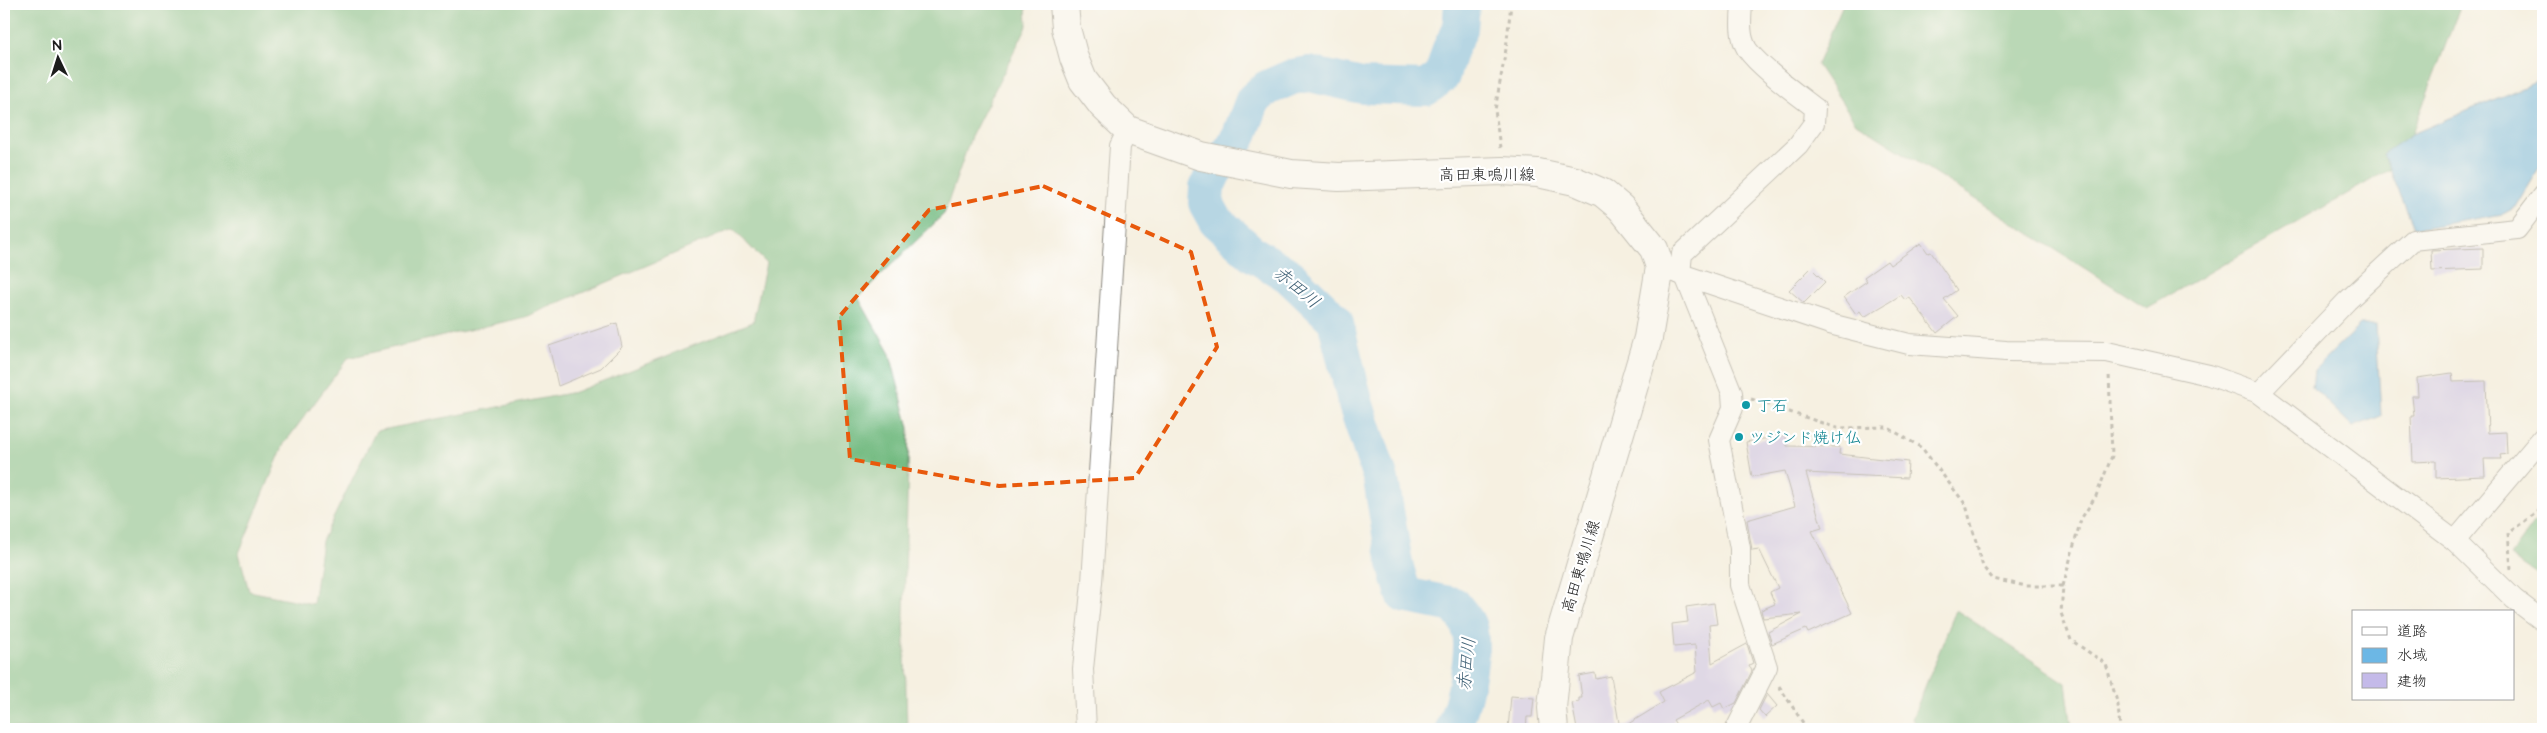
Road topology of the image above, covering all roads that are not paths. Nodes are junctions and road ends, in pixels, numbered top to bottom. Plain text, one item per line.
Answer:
1 (1064, 4) edge
2 (1742, 4) edge
3 (1128, 130) junction
4 (2543, 194) edge
5 (1675, 272) junction
6 (2259, 393) junction
7 (2543, 437) edge
8 (2455, 540) junction
9 (2543, 621) edge
10 (1086, 729) edge
11 (1554, 729) edge
12 (1736, 729) edge

1 - 3 main road, 高田東鳴川線
2 - 5 street
3 - 5 main road, 高田東鳴川線
3 - 10 street
4 - 6 street
5 - 6 street
5 - 11 main road, 高田東鳴川線
5 - 12 street
6 - 8 street
7 - 8 street
8 - 9 street

